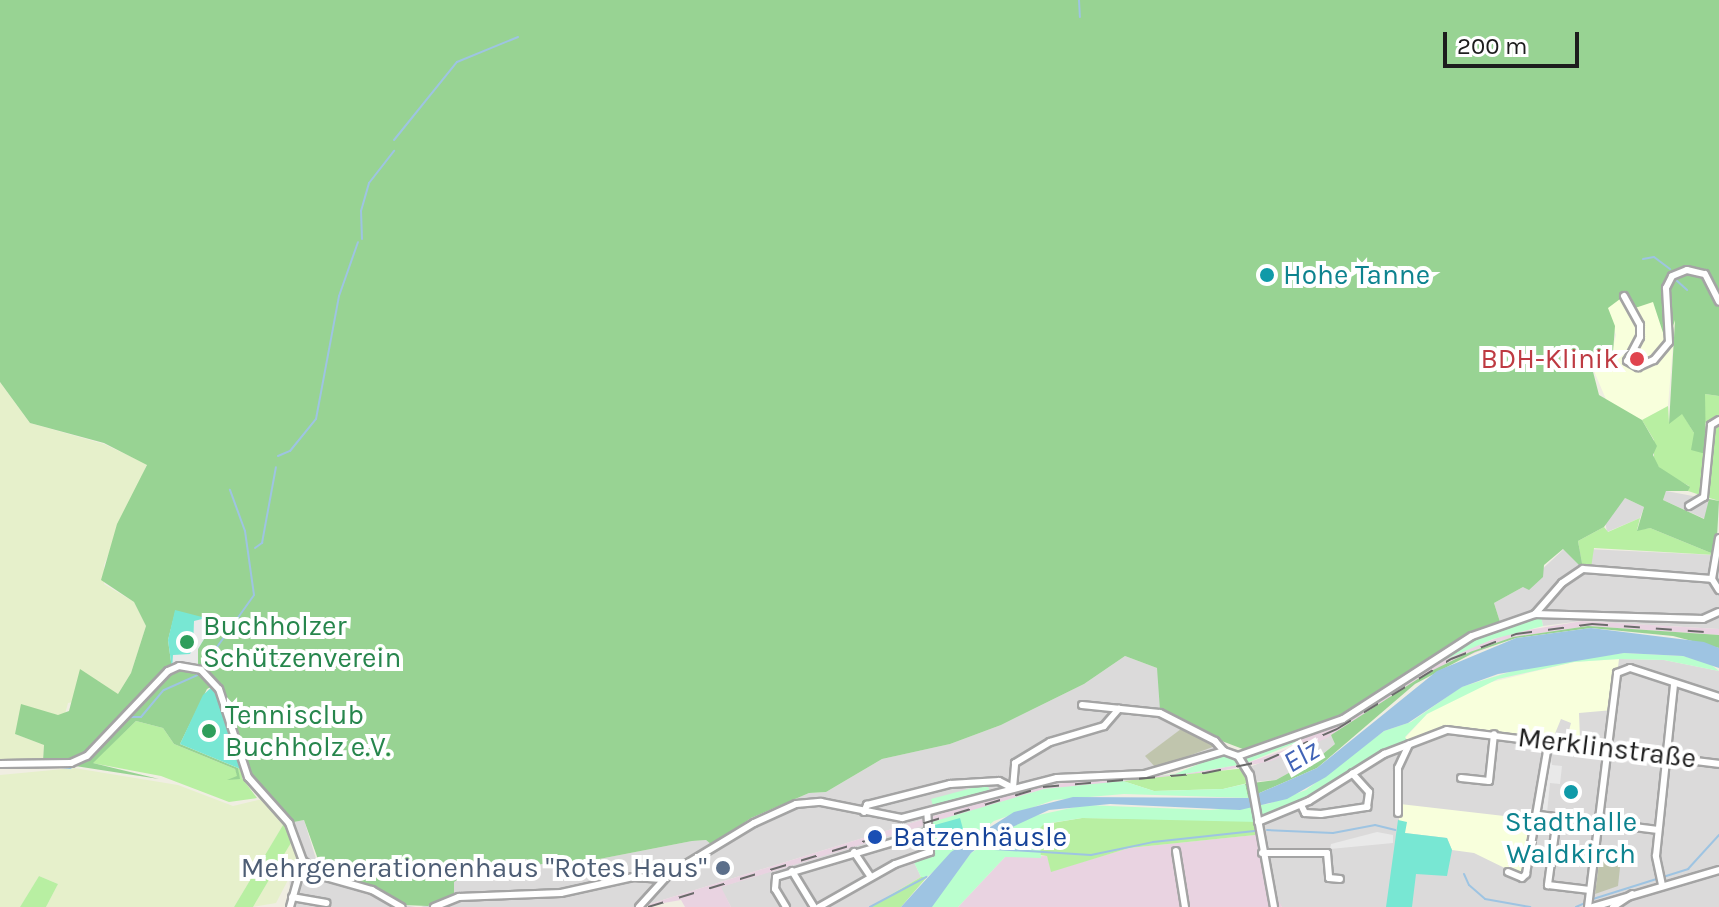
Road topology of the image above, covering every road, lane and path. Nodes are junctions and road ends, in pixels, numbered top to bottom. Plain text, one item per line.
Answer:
1 (1624, 296) dead end
2 (1719, 302) edge
3 (1719, 420) edge
4 (1689, 506) dead end
5 (1719, 538) edge
6 (1715, 575) edge
7 (1719, 590) edge
8 (1719, 612) edge
9 (1535, 614) junction
10 (1674, 684) junction
11 (1719, 697) edge
12 (1082, 705) dead end
13 (1119, 709) junction
14 (1494, 734) junction
15 (1549, 740) junction
16 (1409, 744) junction
17 (1609, 747) junction
18 (1224, 751) junction
19 (1242, 754) junction
20 (1668, 755) junction
21 (1719, 762) edge
22 (0, 764) edge
23 (1352, 773) junction
24 (1461, 778) dead end
25 (1013, 788) junction
26 (1301, 805) junction
27 (864, 812) junction
28 (927, 813) junction
29 (1398, 813) dead end
30 (1539, 815) junction
31 (1557, 818) junction
32 (1257, 819) junction
33 (1600, 822) junction
34 (1658, 830) junction
35 (930, 831) junction
36 (1176, 851) dead end
37 (854, 852) junction
38 (1262, 853) junction
39 (303, 861) junction
40 (1719, 870) edge
41 (792, 871) junction
42 (1508, 872) dead end
43 (871, 877) junction
44 (662, 879) junction
45 (1340, 879) dead end
46 (1661, 880) junction
47 (1590, 893) junction
48 (1632, 894) junction
49 (292, 897) junction
50 (326, 903) dead end
51 (1590, 906) edge
52 (290, 907) edge
53 (401, 907) edge
54 (434, 907) edge
55 (639, 907) edge
56 (786, 907) edge
57 (816, 907) edge
58 (1185, 907) edge
59 (1274, 907) edge
60 (1613, 907) edge

1 - 2 street
3 - 4 street
5 - 6 street
6 - 7 street
6 - 9 street
8 - 9 street
9 - 19 street
10 - 11 street
10 - 17 street
10 - 20 street
12 - 13 street
13 - 18 street
13 - 25 street
14 - 15 street, Merklinstraße
14 - 16 street, Merklinstraße
14 - 24 street, Merklinstraße
15 - 17 street, Merklinstraße
15 - 30 street
16 - 23 street, Merklinstraße
16 - 29 street
17 - 20 street, Merklinstraße
17 - 33 street
18 - 19 street
18 - 25 street
19 - 32 street
20 - 21 street, Merklinstraße
20 - 34 street
22 - 39 street
23 - 26 street, Merklinstraße
23 - 26 street
25 - 27 street
25 - 28 street
26 - 32 street, Merklinstraße
27 - 28 street
27 - 44 street
28 - 35 street
30 - 31 street
30 - 42 street
31 - 33 street
31 - 47 street
32 - 38 street
33 - 34 street
33 - 47 street
34 - 46 street
35 - 37 street
35 - 43 street
36 - 58 street
37 - 41 street
37 - 43 street
38 - 45 street
38 - 59 street
39 - 49 street
39 - 53 street
40 - 46 street
41 - 56 street
41 - 57 street
43 - 57 street
44 - 54 street
44 - 55 street
46 - 48 street
47 - 51 street
48 - 51 street
48 - 60 street
49 - 50 street
49 - 52 street

